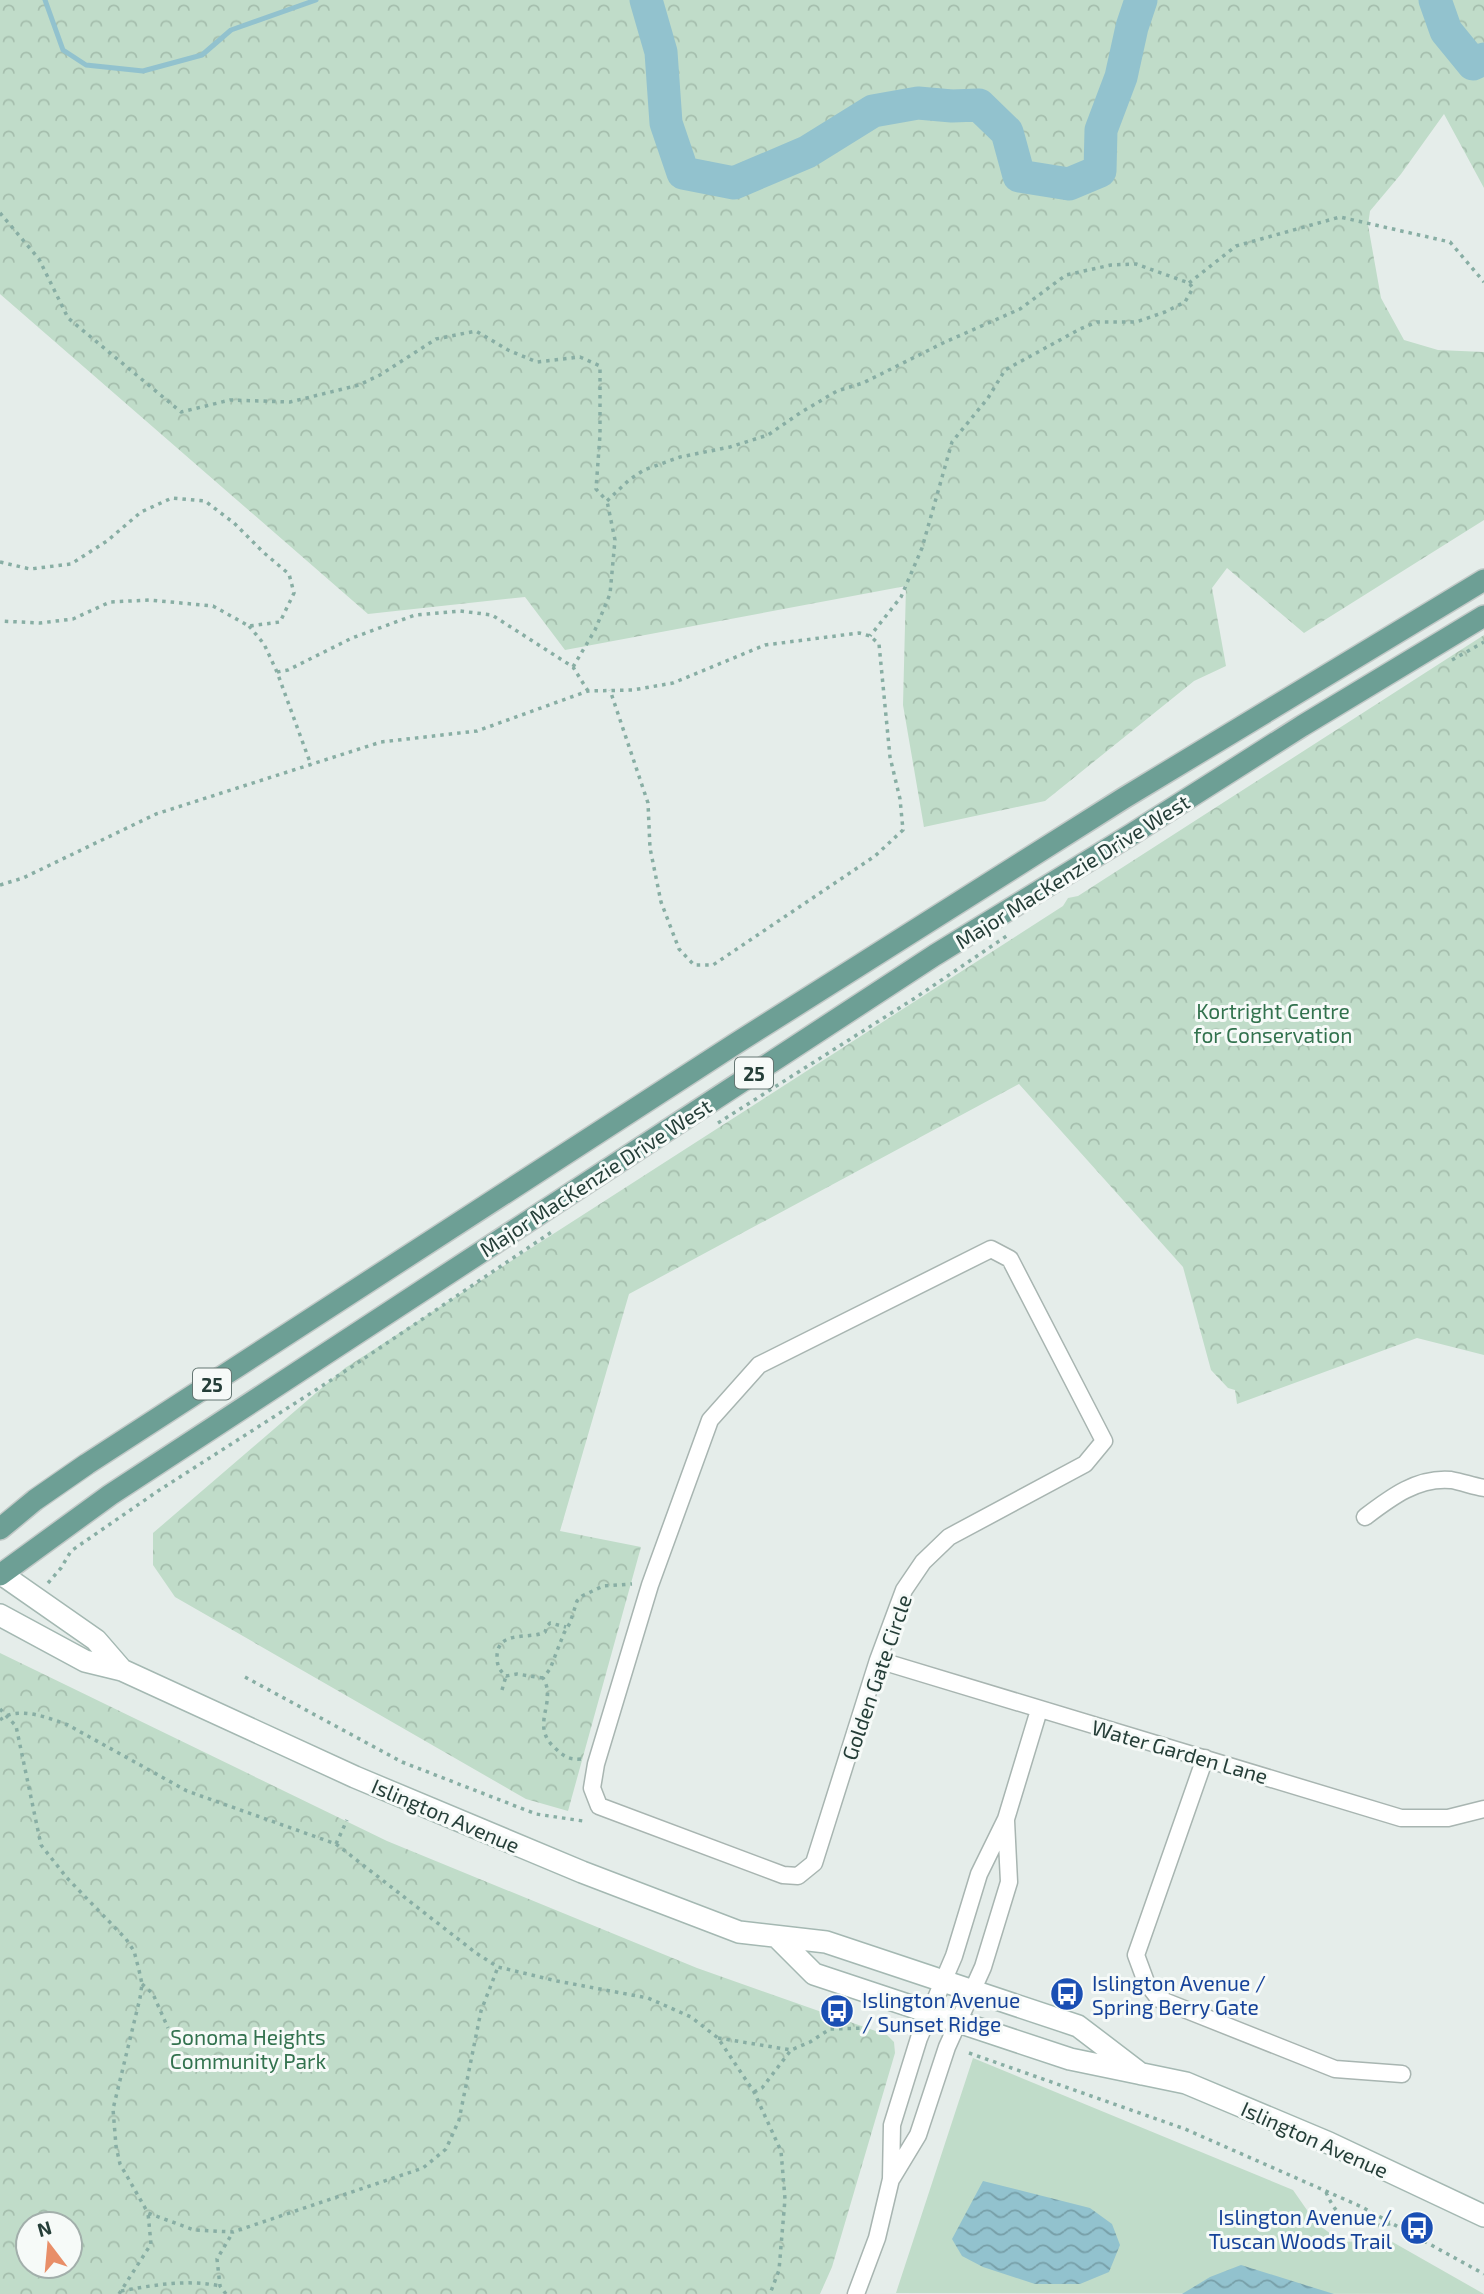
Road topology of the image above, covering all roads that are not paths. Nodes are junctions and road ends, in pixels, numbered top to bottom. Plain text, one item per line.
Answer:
1 (1484, 580) edge
2 (1484, 616) edge
3 (1484, 1488) edge
4 (1364, 1517) dead end
5 (0, 1530) edge
6 (0, 1574) edge
7 (0, 1615) edge
8 (878, 1660) junction
9 (122, 1671) junction
10 (1039, 1710) junction
11 (1205, 1758) junction
12 (1484, 1809) edge
13 (1006, 1819) junction
14 (777, 1937) junction
15 (943, 1981) junction
16 (972, 1991) junction
17 (930, 2012) junction
18 (958, 2022) junction
19 (1141, 2074) junction
20 (1402, 2074) dead end
21 (891, 2179) junction
22 (1482, 2210) edge
23 (856, 2294) edge

1 - 5 main road, Major MacKenzie Drive West / 25
2 - 6 main road, Major MacKenzie Drive West / 25
3 - 4 street
6 - 9 main road, Islington Avenue
7 - 9 main road, Islington Avenue
8 - 8 street, Golden Gate Circle
8 - 10 street, Water Garden Lane
9 - 14 main road, Islington Avenue
10 - 11 street, Water Garden Lane
10 - 13 street
11 - 12 street, Water Garden Lane
11 - 20 street
13 - 15 street
13 - 16 street
14 - 15 main road, Islington Avenue
14 - 17 main road, Islington Avenue
15 - 16 main road, Islington Avenue
15 - 17 street
16 - 18 street
16 - 19 main road, Islington Avenue
17 - 18 main road, Islington Avenue
17 - 21 street
18 - 19 main road, Islington Avenue
18 - 21 street
19 - 22 main road, Islington Avenue
21 - 23 street

